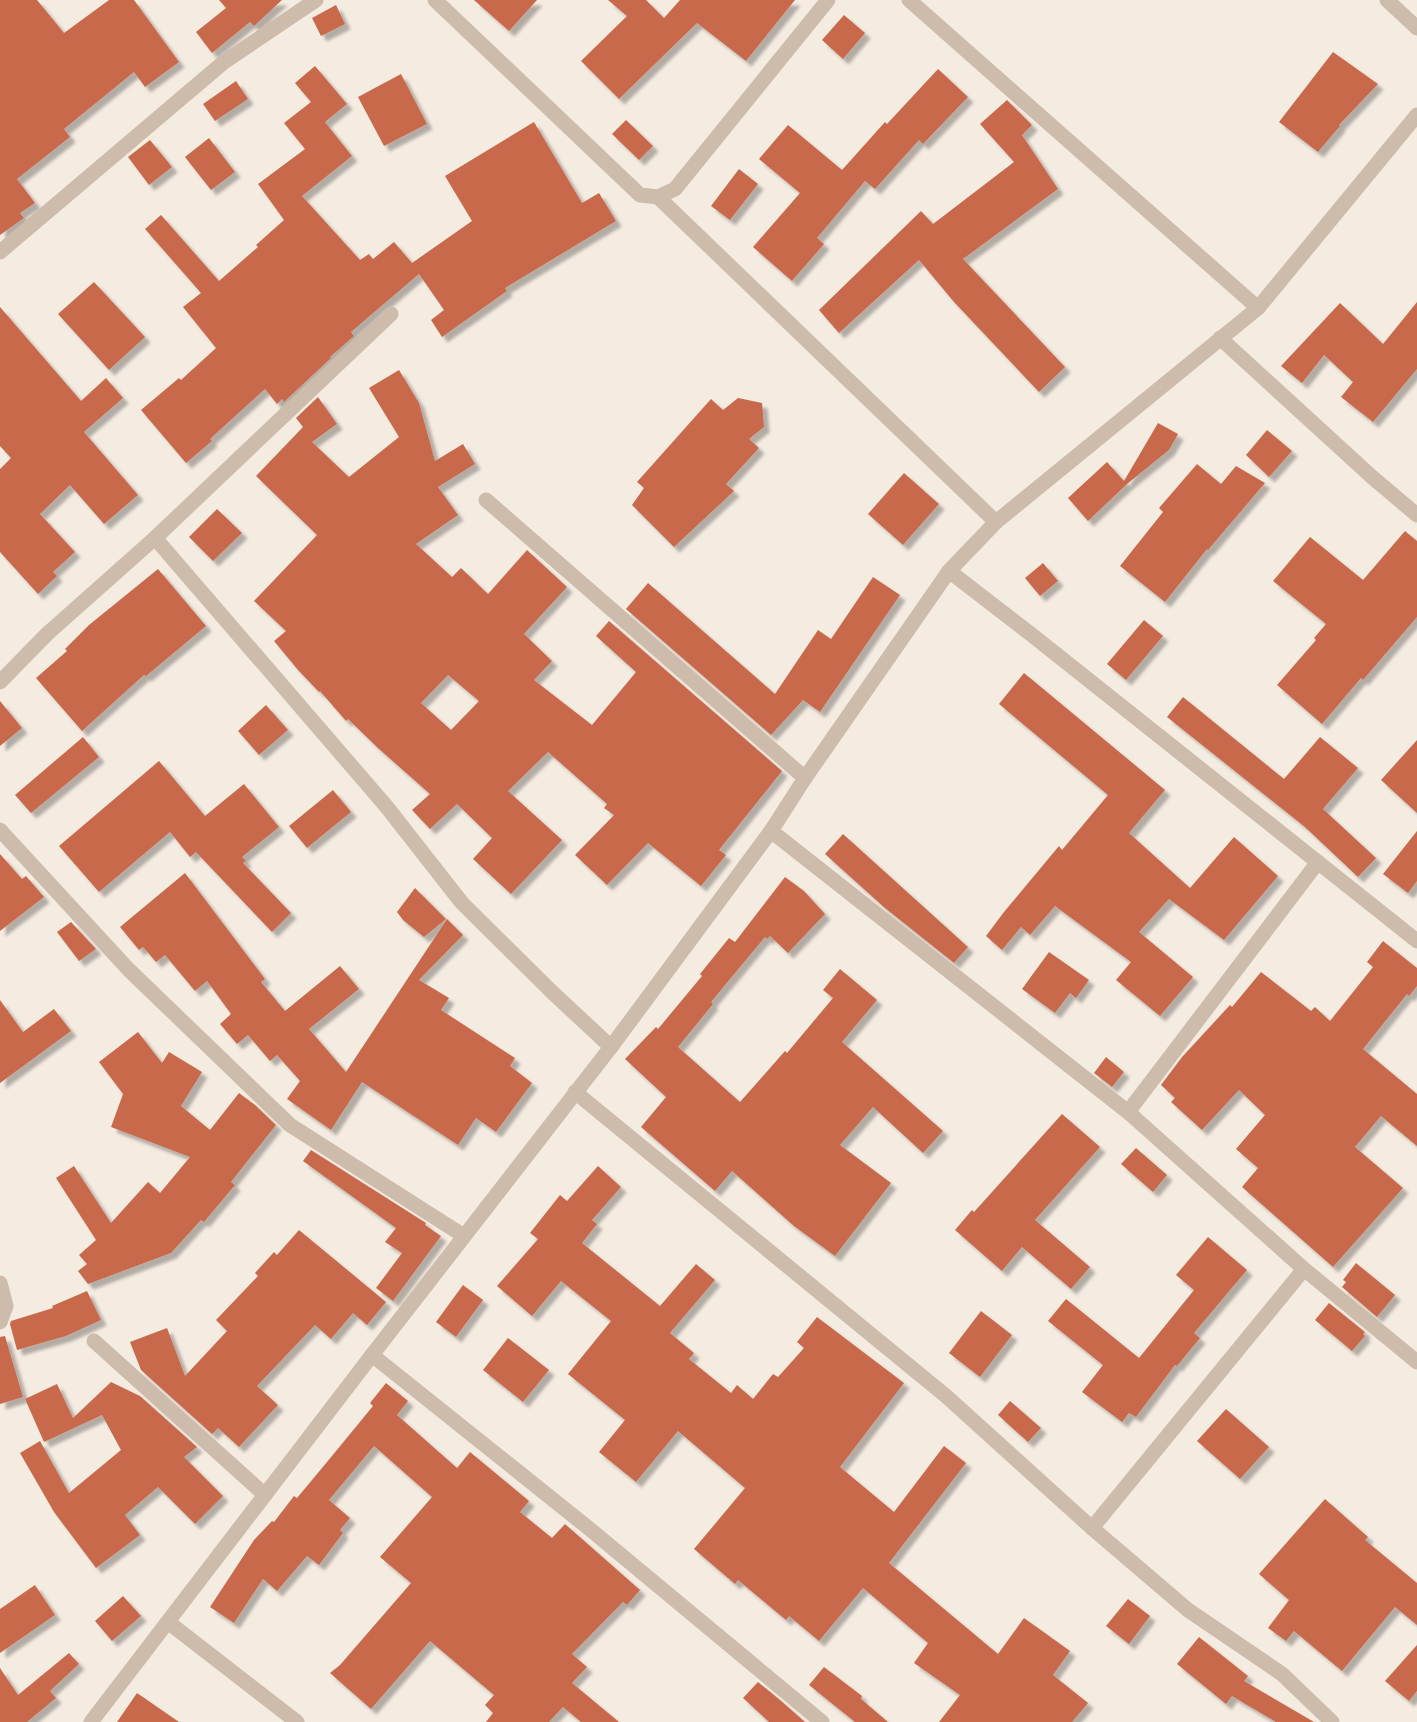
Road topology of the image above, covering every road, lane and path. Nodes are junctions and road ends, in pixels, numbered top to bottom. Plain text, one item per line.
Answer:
1 (316, 0) edge
2 (435, 0) edge
3 (828, 0) edge
4 (909, 0) edge
5 (1387, 0) edge
6 (1417, 28) edge
7 (1417, 115) edge
8 (658, 197) junction
9 (0, 252) edge
10 (1258, 308) junction
11 (391, 314) dead end
12 (1220, 338) junction
13 (486, 500) dead end
14 (1417, 515) edge
15 (996, 522) junction
16 (155, 538) junction
17 (949, 572) junction
18 (0, 682) edge
19 (805, 778) junction
20 (0, 830) edge
21 (771, 831) junction
22 (1318, 862) junction
23 (1417, 941) edge
24 (611, 1047) junction
25 (575, 1092) junction
26 (1128, 1112) junction
27 (464, 1236) junction
28 (1304, 1269) junction
29 (0, 1283) edge
30 (0, 1322) edge
31 (94, 1341) dead end
32 (372, 1354) junction
33 (1417, 1362) edge
34 (265, 1495) junction
35 (1092, 1528) junction
36 (168, 1622) junction
37 (91, 1722) edge
38 (297, 1722) edge
39 (822, 1722) edge
40 (1332, 1722) edge

1 - 9 street
2 - 8 street
3 - 8 street
4 - 10 street
5 - 6 street
7 - 10 street
8 - 15 street
10 - 12 street
11 - 16 street
12 - 14 street
12 - 15 street
13 - 19 street
15 - 17 street
16 - 18 street
16 - 24 street
17 - 19 street
17 - 22 street
19 - 21 street
20 - 27 street
21 - 24 street
21 - 26 street
22 - 23 street
22 - 26 street
24 - 25 street
25 - 27 street
25 - 35 street
26 - 28 street
27 - 32 street
28 - 33 street
28 - 35 street
29 - 30 street
31 - 34 street
32 - 34 street
32 - 39 street
34 - 36 street
35 - 40 street
36 - 37 street
36 - 38 street

